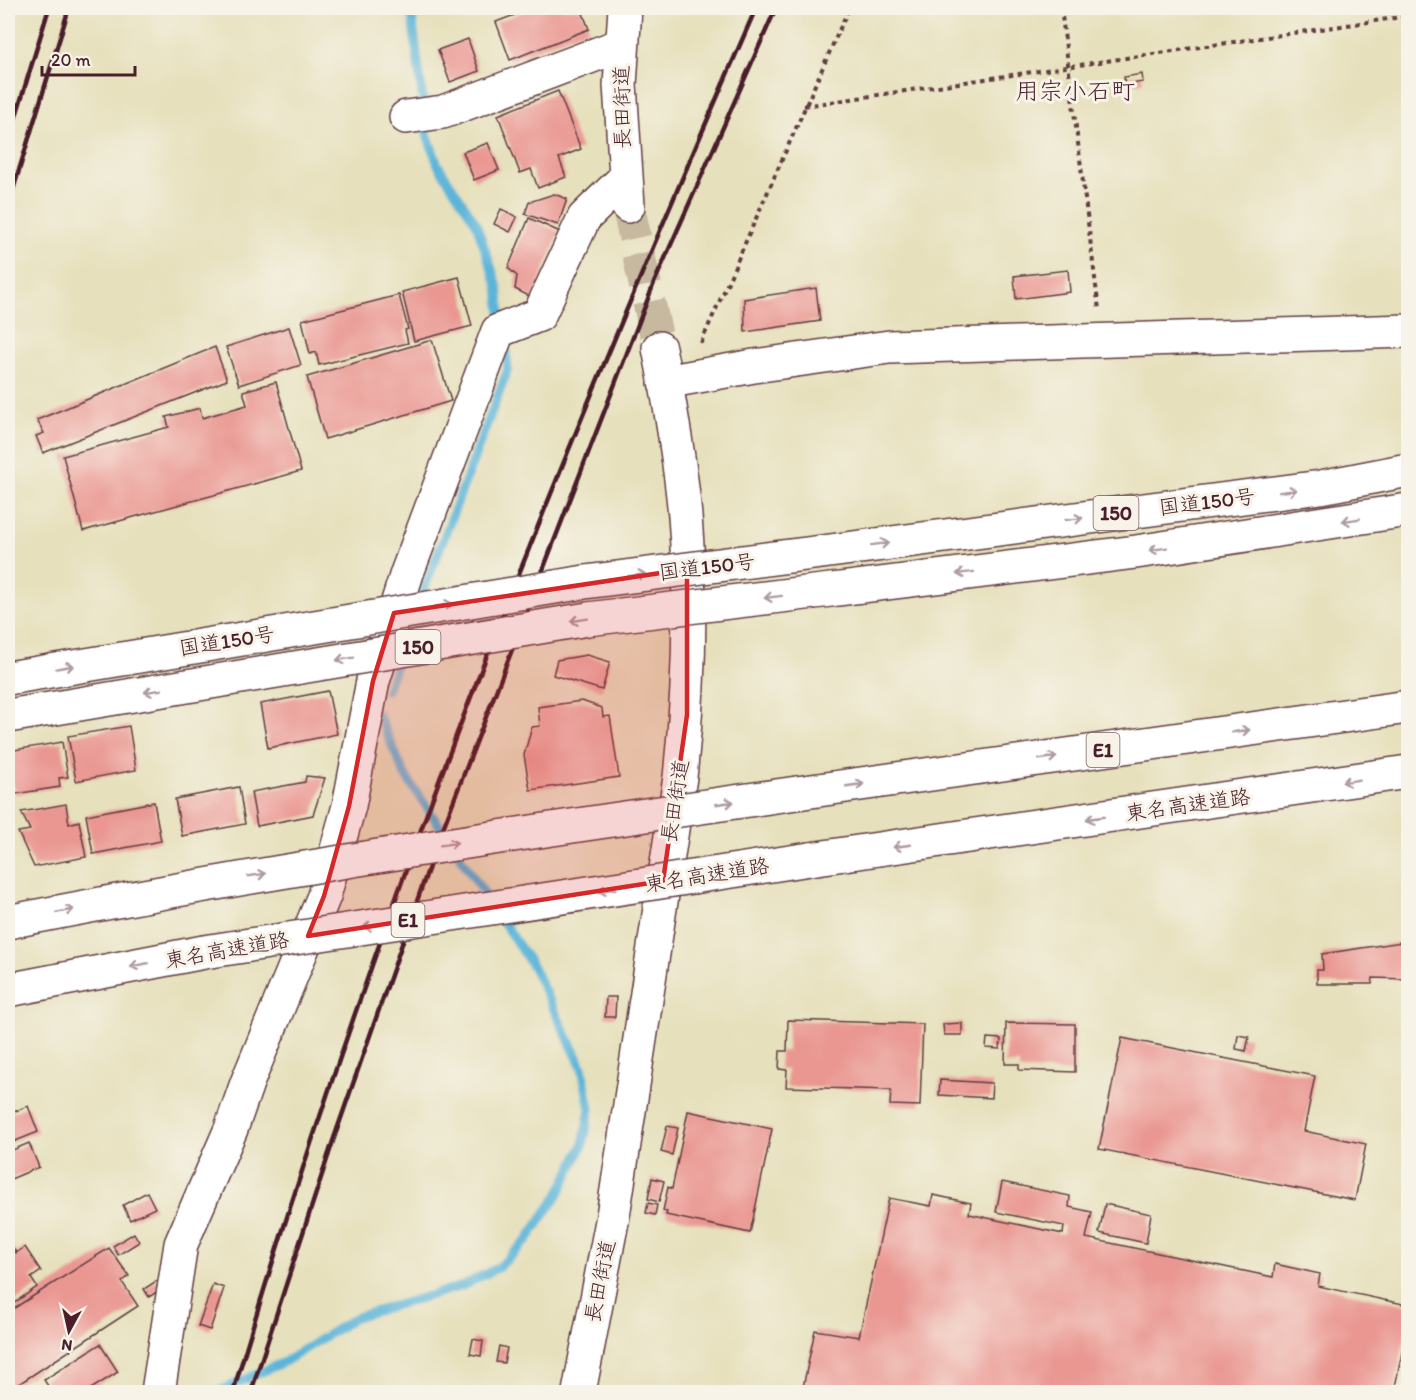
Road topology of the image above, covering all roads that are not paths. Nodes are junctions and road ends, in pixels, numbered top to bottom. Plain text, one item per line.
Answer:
1 (625, 8) edge
2 (621, 45) junction
3 (406, 117) dead end
4 (1408, 331) edge
5 (659, 348) tunnel mouth
6 (676, 379) junction
7 (1408, 470) edge
8 (1408, 510) edge
9 (8, 678) edge
10 (1408, 708) edge
11 (8, 716) edge
12 (1408, 772) edge
13 (8, 922) edge
14 (8, 990) edge
15 (158, 1392) edge
16 (579, 1392) edge

1 - 2 main road, 長田街道
2 - 3 main road
2 - 15 main road, 長田街道
4 - 6 main road
5 - 6 main road, 長田街道
6 - 16 main road, 長田街道
9 -> 7 main road, 国道150号 / 150, bridge
8 -> 11 main road, 国道150号 / 150, bridge
13 -> 10 main road, E1, bridge
12 -> 14 main road, 東名高速道路 / E1, bridge

